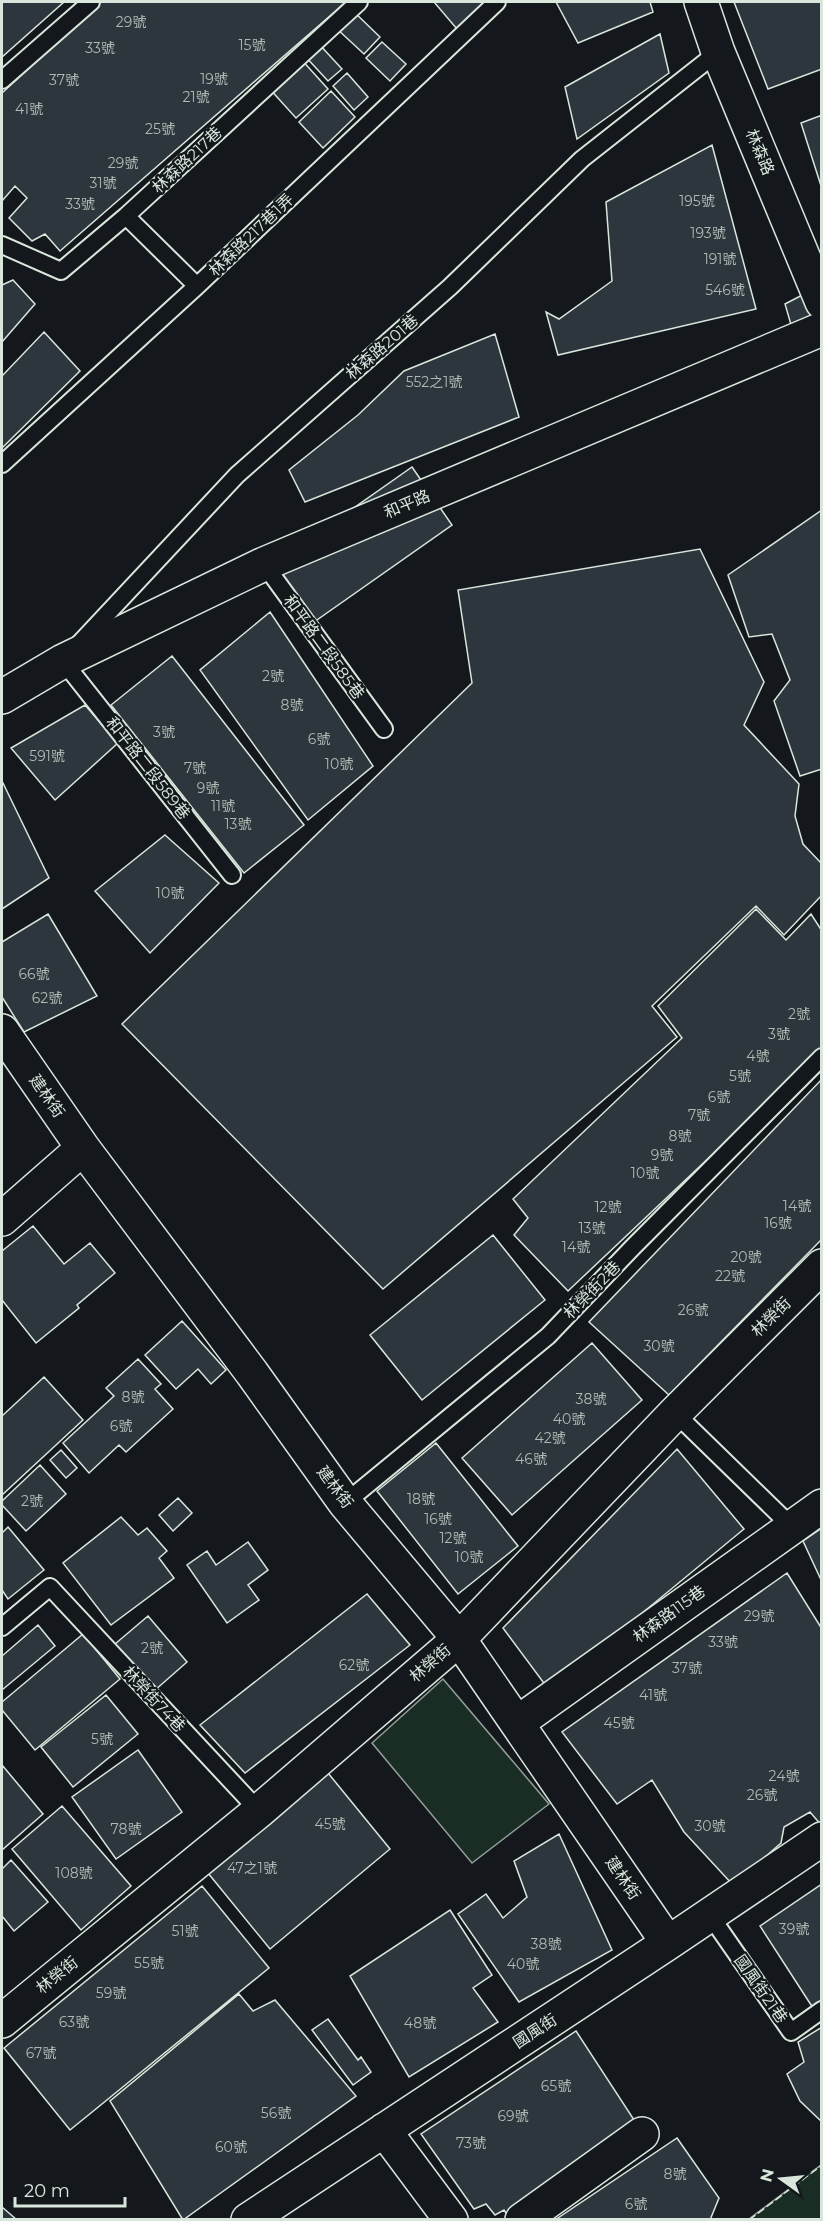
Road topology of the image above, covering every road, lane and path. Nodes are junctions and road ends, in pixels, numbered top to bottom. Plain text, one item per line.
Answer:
1 (91, 2) edge
2 (359, 2) edge
3 (497, 2) edge
4 (701, 2) edge
5 (718, 52) junction
6 (2, 80) edge
7 (126, 216) junction
8 (2, 245) edge
9 (197, 286) junction
10 (822, 302) edge
11 (822, 329) edge
12 (2, 464) edge
13 (264, 564) junction
14 (63, 661) junction
15 (2, 697) edge
16 (384, 729) dead end
17 (232, 875) dead end
18 (2, 1031) edge
19 (822, 1057) edge
20 (83, 1148) junction
21 (2, 1219) edge
22 (822, 1266) edge
23 (675, 1413) junction
24 (345, 1503) junction
25 (822, 1506) edge
26 (791, 1526) junction
27 (2, 1627) edge
28 (459, 1639) junction
29 (517, 1723) junction
30 (259, 1810) junction
31 (822, 1839) edge
32 (709, 1914) junction
33 (668, 1944) junction
34 (822, 2010) edge
35 (2, 2021) edge
36 (384, 2130) junction
37 (642, 2134) dead end
38 (248, 2220) edge
39 (451, 2220) edge
40 (522, 2220) edge

1 - 6 lane
2 - 7 lane, 林森路217巷
3 - 9 lane, 林森路217巷1弄
4 - 5 street, 林森路
5 - 10 street, 林森路
5 - 14 lane, 林森路201巷
7 - 8 lane, 林森路217巷
7 - 9 lane
9 - 12 lane, 林森路217巷1弄
11 - 13 street, 和平路
13 - 14 street, 和平路
13 - 16 lane, 和平路二段585巷
14 - 15 street, 和平路
14 - 17 lane, 和平路二段589巷
18 - 20 street, 建林街
19 - 24 lane, 林榮街2巷
20 - 21 street
20 - 24 street, 建林街
22 - 23 street, 林榮街
23 - 26 lane
23 - 28 street, 林榮街
24 - 28 street, 建林街
25 - 26 street, 林森路115巷
26 - 29 street, 林森路115巷
27 - 30 lane, 林榮街74巷
28 - 29 street, 建林街
28 - 30 street, 林榮街
29 - 33 street, 建林街
30 - 35 street, 林榮街
31 - 32 street, 國風街
32 - 33 street, 國風街
32 - 34 lane, 國風街21巷
33 - 36 street, 國風街
36 - 38 street, 國風街
36 - 39 street
37 - 40 street

